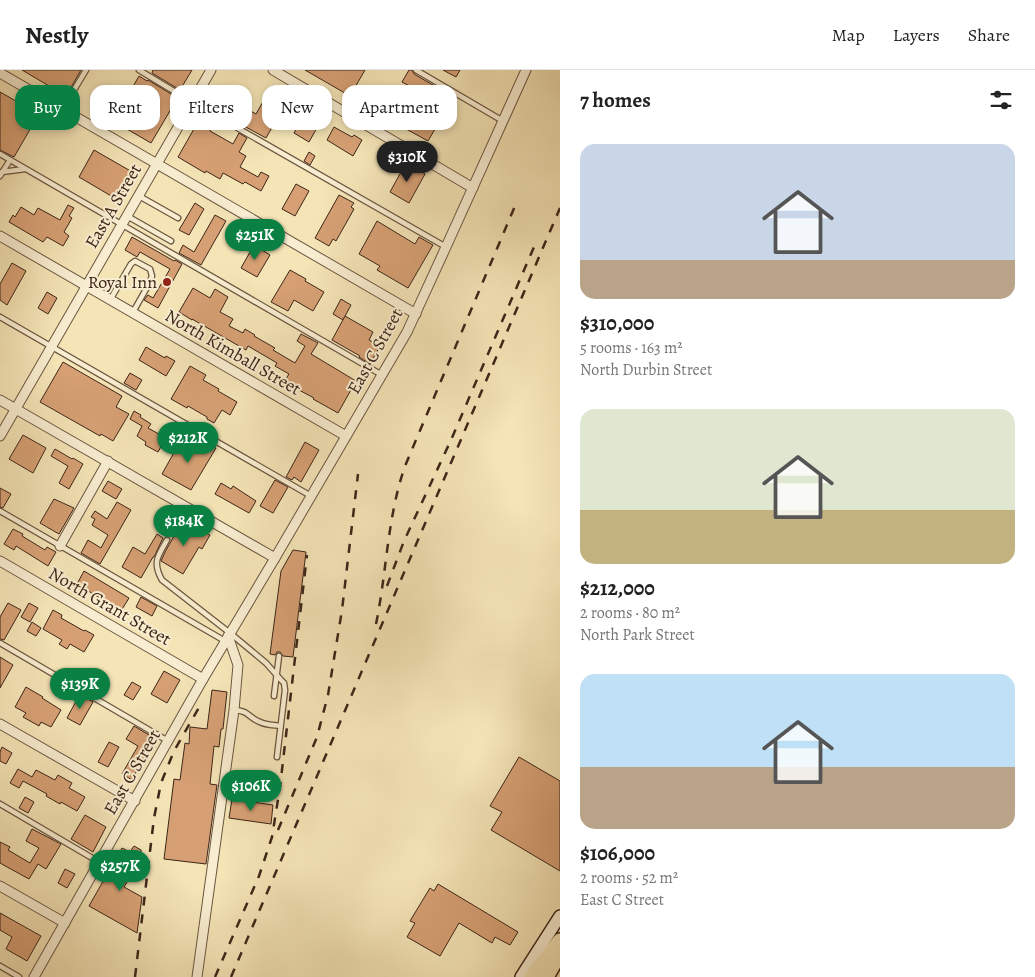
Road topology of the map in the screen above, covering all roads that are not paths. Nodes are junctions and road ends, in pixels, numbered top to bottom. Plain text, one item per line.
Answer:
1 (86, 70) edge
2 (139, 70) edge
3 (211, 70) edge
4 (273, 70) edge
5 (416, 70) edge
6 (526, 70) edge
7 (0, 73) edge
8 (20, 85) edge
9 (77, 85) edge
10 (202, 85) edge
11 (170, 89) edge
12 (80, 120) edge
13 (503, 121) junction
14 (175, 130) edge
15 (241, 130) edge
16 (0, 154) edge
17 (10, 160) junction
18 (156, 163) junction
19 (26, 169) junction
20 (1, 174) edge
21 (473, 188) junction
22 (138, 195) junction
23 (126, 215) junction
24 (178, 218) dead end
25 (121, 224) junction
26 (0, 236) edge
27 (171, 241) dead end
28 (446, 248) junction
29 (86, 287) junction
30 (110, 300) junction
31 (132, 313) junction
32 (416, 314) junction
33 (0, 317) edge
34 (51, 346) junction
35 (382, 375) junction
36 (0, 400) edge
37 (16, 409) junction
38 (0, 436) edge
39 (346, 436) junction
40 (108, 461) junction
41 (311, 496) junction
42 (0, 511) edge
43 (167, 540) dead end
44 (60, 546) junction
45 (275, 558) junction
46 (0, 561) edge
47 (228, 636) junction
48 (0, 642) edge
49 (279, 656) dead end
50 (276, 674) junction
51 (203, 679) junction
52 (274, 696) dead end
53 (234, 710) junction
54 (0, 724) edge
55 (280, 726) junction
56 (168, 742) junction
57 (277, 757) dead end
58 (134, 801) junction
59 (0, 804) edge
60 (99, 862) junction
61 (0, 886) edge
62 (560, 916) edge
63 (65, 923) junction
64 (560, 940) edge
65 (560, 953) edge
66 (0, 966) edge
67 (19, 977) edge
68 (34, 977) edge
69 (197, 977) edge
70 (521, 977) edge
71 (532, 977) edge
72 (546, 977) edge

1 - 9 lane
2 - 11 lane
3 - 10 street, East A Street
4 - 21 street
5 - 13 lane
6 - 13 street, East C Street
7 - 8 street
12 - 18 street
13 - 21 street, East C Street
14 - 18 street, East A Street
15 - 28 lane
16 - 17 lane
17 - 19 lane
17 - 20 lane
18 - 22 street, East A Street
18 - 32 street
19 - 20 lane
19 - 25 lane
21 - 28 street, East C Street
22 - 23 street, East A Street
22 - 24 lane
23 - 25 street, East A Street
23 - 27 lane
25 - 29 street, East A Street
25 - 35 lane
26 - 29 street, North Kimball Street
28 - 32 street, East C Street
29 - 30 street, North Kimball Street
29 - 34 street, East A Street
30 - 31 street, North Kimball Street
30 - 31 lane
31 - 39 street, North Kimball Street
32 - 35 street, East C Street
33 - 34 lane
34 - 37 street, East A Street
34 - 41 lane
35 - 39 street, East C Street
36 - 37 street
37 - 38 street, East A Street
37 - 40 street
39 - 41 street, East C Street
40 - 44 street
40 - 45 street
41 - 45 street, East C Street
42 - 44 lane
43 - 47 lane
44 - 47 lane
45 - 47 street, East C Street
46 - 51 street, North Grant Street
47 - 50 lane
47 - 51 street, East C Street
47 - 53 street
48 - 56 lane
49 - 50 lane
50 - 52 lane
50 - 55 lane
51 - 56 street, East C Street
53 - 55 lane
53 - 69 street
54 - 58 street
55 - 57 lane
56 - 58 street, East C Street
58 - 60 street, East C Street
59 - 60 lane
60 - 63 street, East C Street
61 - 63 street
62 - 70 main road
63 - 68 street, East C Street
64 - 71 highway
65 - 72 highway
66 - 67 lane

